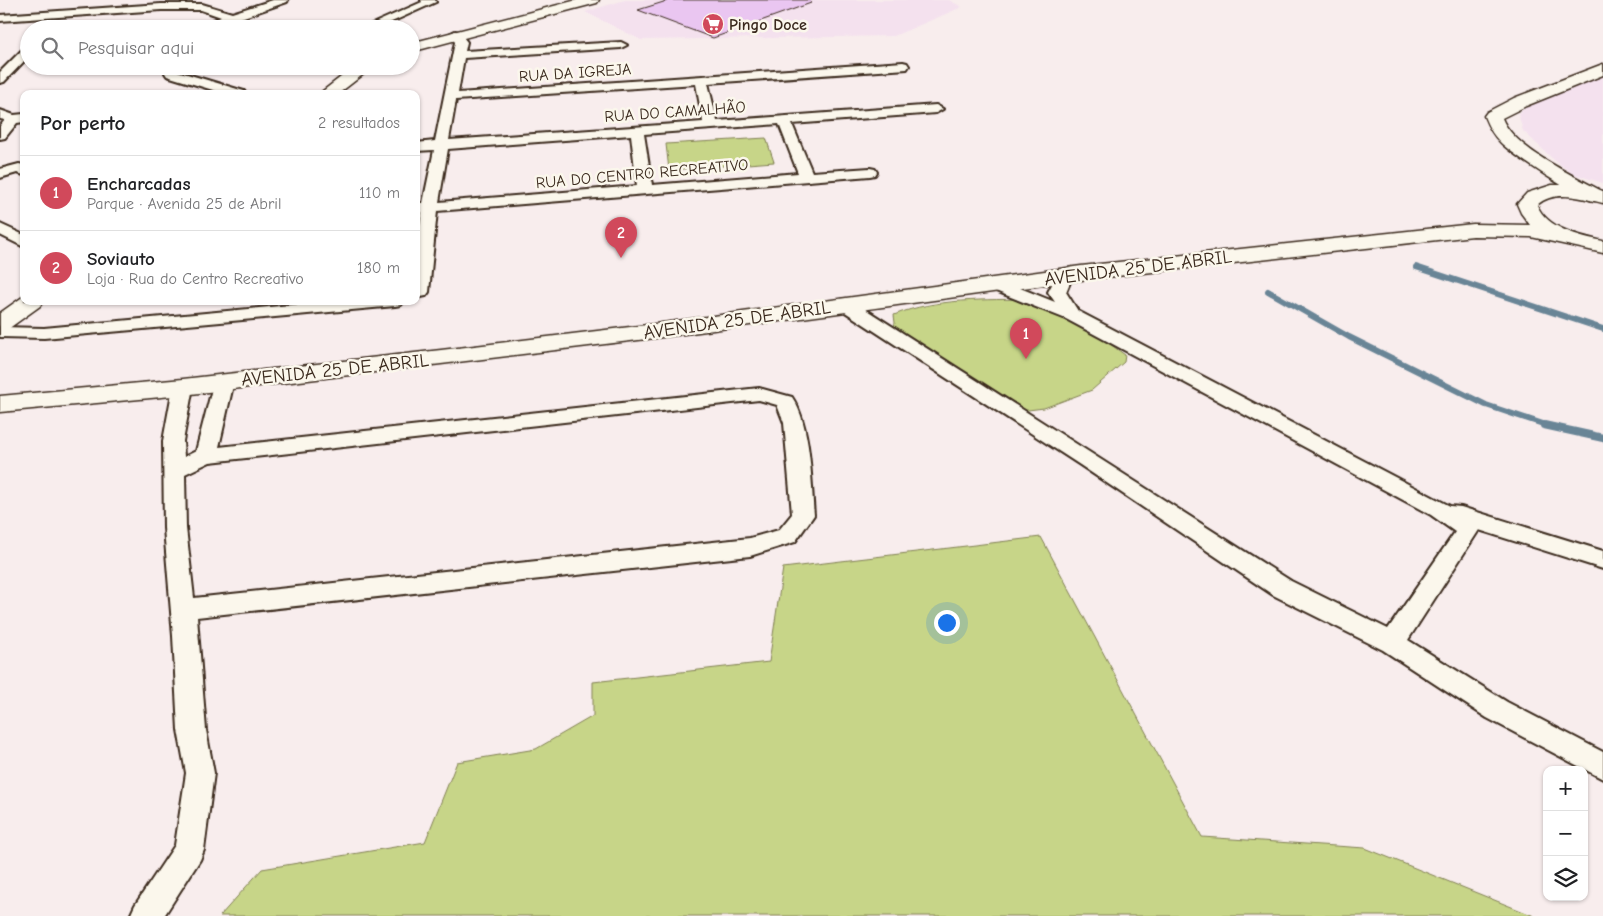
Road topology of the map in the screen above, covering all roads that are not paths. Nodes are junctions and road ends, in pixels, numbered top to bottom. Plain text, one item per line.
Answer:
1 (283, 0) edge
2 (426, 0) edge
3 (592, 0) edge
4 (63, 13) junction
5 (232, 17) junction
6 (1, 18) edge
7 (56, 20) edge
8 (223, 20) edge
9 (388, 20) edge
10 (455, 34) junction
11 (420, 45) edge
12 (621, 45) dead end
13 (458, 56) junction
14 (20, 58) edge
15 (903, 66) dead end
16 (1603, 69) edge
17 (177, 75) edge
18 (353, 75) edge
19 (0, 79) edge
20 (701, 80) junction
21 (214, 90) edge
22 (333, 90) edge
23 (450, 97) junction
24 (936, 110) dead end
25 (0, 114) edge
26 (19, 118) edge
27 (784, 120) junction
28 (711, 126) junction
29 (637, 131) junction
30 (0, 135) edge
31 (441, 145) junction
32 (1516, 146) junction
33 (420, 147) edge
34 (20, 169) edge
35 (870, 172) dead end
36 (0, 174) edge
37 (807, 177) junction
38 (645, 190) junction
39 (1544, 192) junction
40 (1599, 196) edge
41 (1527, 204) junction
42 (423, 208) edge
43 (0, 229) edge
44 (1473, 230) junction
45 (1570, 238) junction
46 (20, 240) edge
47 (1603, 247) edge
48 (1065, 275) junction
49 (994, 284) junction
50 (420, 292) edge
51 (845, 304) junction
52 (26, 305) edge
53 (350, 305) edge
54 (1072, 315) junction
55 (0, 324) edge
56 (0, 332) edge
57 (224, 381) junction
58 (182, 387) junction
59 (0, 404) edge
60 (206, 456) junction
61 (173, 472) junction
62 (1439, 509) junction
63 (1603, 560) edge
64 (184, 609) junction
65 (1392, 643) junction
66 (1603, 766) edge
67 (146, 916) edge

1 - 5 street
2 - 9 street
3 - 10 main road
4 - 5 street
4 - 6 street
4 - 7 street
5 - 8 street
10 - 11 main road
10 - 13 street
12 - 13 street
13 - 23 street
14 - 19 street
15 - 20 street, RUA DA IGREJA
16 - 32 main road
17 - 21 street
18 - 22 main road
20 - 23 street, RUA DA IGREJA
20 - 28 street
23 - 31 street
24 - 27 street, RUA DO CAMALHÃO
25 - 26 street
26 - 30 street
27 - 28 street, RUA DO CAMALHÃO
27 - 37 street
28 - 29 street, RUA DO CAMALHÃO
29 - 31 street, RUA DO CAMALHÃO
29 - 38 street
31 - 33 street, RUA DO CAMALHÃO
31 - 42 street
32 - 39 main road
32 - 40 main road
34 - 36 street
35 - 37 street, RUA DO CENTRO RECREATIVO
37 - 38 street, RUA DO CENTRO RECREATIVO
38 - 42 street, RUA DO CENTRO RECREATIVO
39 - 40 main road
39 - 41 main road, AVENIDA 25 DE ABRIL
41 - 44 main road, AVENIDA 25 DE ABRIL
41 - 45 main road, AVENIDA 25 DE ABRIL
42 - 50 street
43 - 46 street
44 - 45 main road, AVENIDA 25 DE ABRIL
44 - 48 main road, AVENIDA 25 DE ABRIL
45 - 47 main road, AVENIDA 25 DE ABRIL
48 - 49 main road, AVENIDA 25 DE ABRIL
48 - 54 street
49 - 51 main road, AVENIDA 25 DE ABRIL
49 - 54 street
51 - 57 main road, AVENIDA 25 DE ABRIL
51 - 65 street
52 - 55 main road
53 - 56 street
54 - 62 street
57 - 58 main road, AVENIDA 25 DE ABRIL
57 - 60 street
58 - 59 main road, AVENIDA 25 DE ABRIL
58 - 61 street
60 - 61 street
60 - 64 street
61 - 64 street
62 - 63 street
62 - 65 street
64 - 67 street
65 - 66 street

